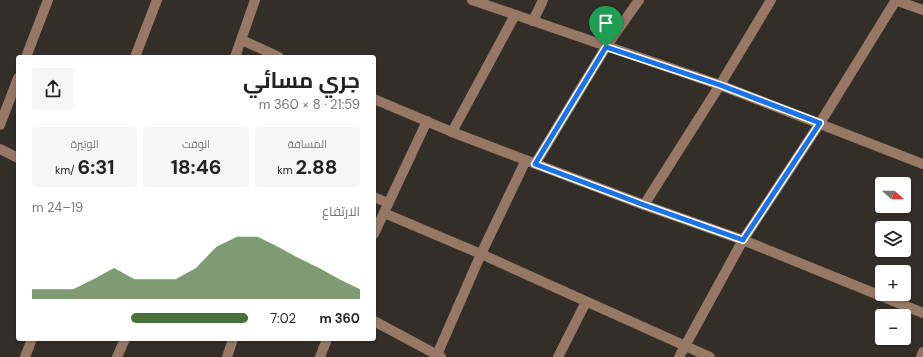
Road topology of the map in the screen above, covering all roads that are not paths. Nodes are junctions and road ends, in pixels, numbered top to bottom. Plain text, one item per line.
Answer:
1 (48, 0) edge
2 (157, 0) edge
3 (255, 0) edge
4 (472, 0) edge
5 (543, 0) edge
6 (639, 0) edge
7 (771, 0) edge
8 (895, 0) edge
9 (923, 10) edge
10 (515, 15) junction
11 (533, 20) junction
12 (242, 40) junction
13 (606, 47) junction
14 (27, 55) edge
15 (136, 55) edge
16 (236, 55) edge
17 (275, 55) edge
18 (16, 83) edge
19 (720, 85) junction
20 (376, 100) edge
21 (427, 121) junction
22 (820, 123) junction
23 (0, 125) edge
24 (452, 132) junction
25 (0, 149) edge
26 (16, 157) edge
27 (530, 162) junction
28 (923, 164) edge
29 (376, 199) edge
30 (644, 205) junction
31 (386, 208) junction
32 (376, 230) edge
33 (743, 240) junction
34 (481, 254) junction
35 (586, 302) junction
36 (923, 313) edge
37 (376, 322) edge
38 (31, 341) edge
39 (123, 341) edge
40 (232, 341) edge
41 (326, 341) edge
42 (684, 346) junction
43 (923, 352) edge
44 (438, 356) edge
45 (25, 357) edge
46 (117, 357) edge
47 (226, 357) edge
48 (320, 357) edge
49 (558, 357) edge
50 (679, 357) edge
51 (710, 357) edge
52 (921, 357) edge

1 - 14 street
2 - 15 street
3 - 12 street
4 - 10 street
5 - 11 street
6 - 13 street
7 - 19 street
8 - 9 street
8 - 22 street
10 - 11 street
10 - 24 street
11 - 13 street
12 - 16 street
12 - 17 street
13 - 19 street
13 - 27 street
18 - 23 street
19 - 22 street
19 - 30 street
20 - 21 street
21 - 24 street
21 - 31 street
22 - 28 street
22 - 33 street
24 - 27 street
25 - 26 street
27 - 30 street
27 - 34 street
29 - 31 street
30 - 33 street
31 - 32 street
31 - 34 street
33 - 36 street
33 - 42 street
34 - 35 street
34 - 44 street
35 - 42 street
35 - 49 street
37 - 44 street
38 - 45 street
39 - 46 street
40 - 47 street
41 - 48 street
42 - 50 street
42 - 51 street
43 - 52 street

